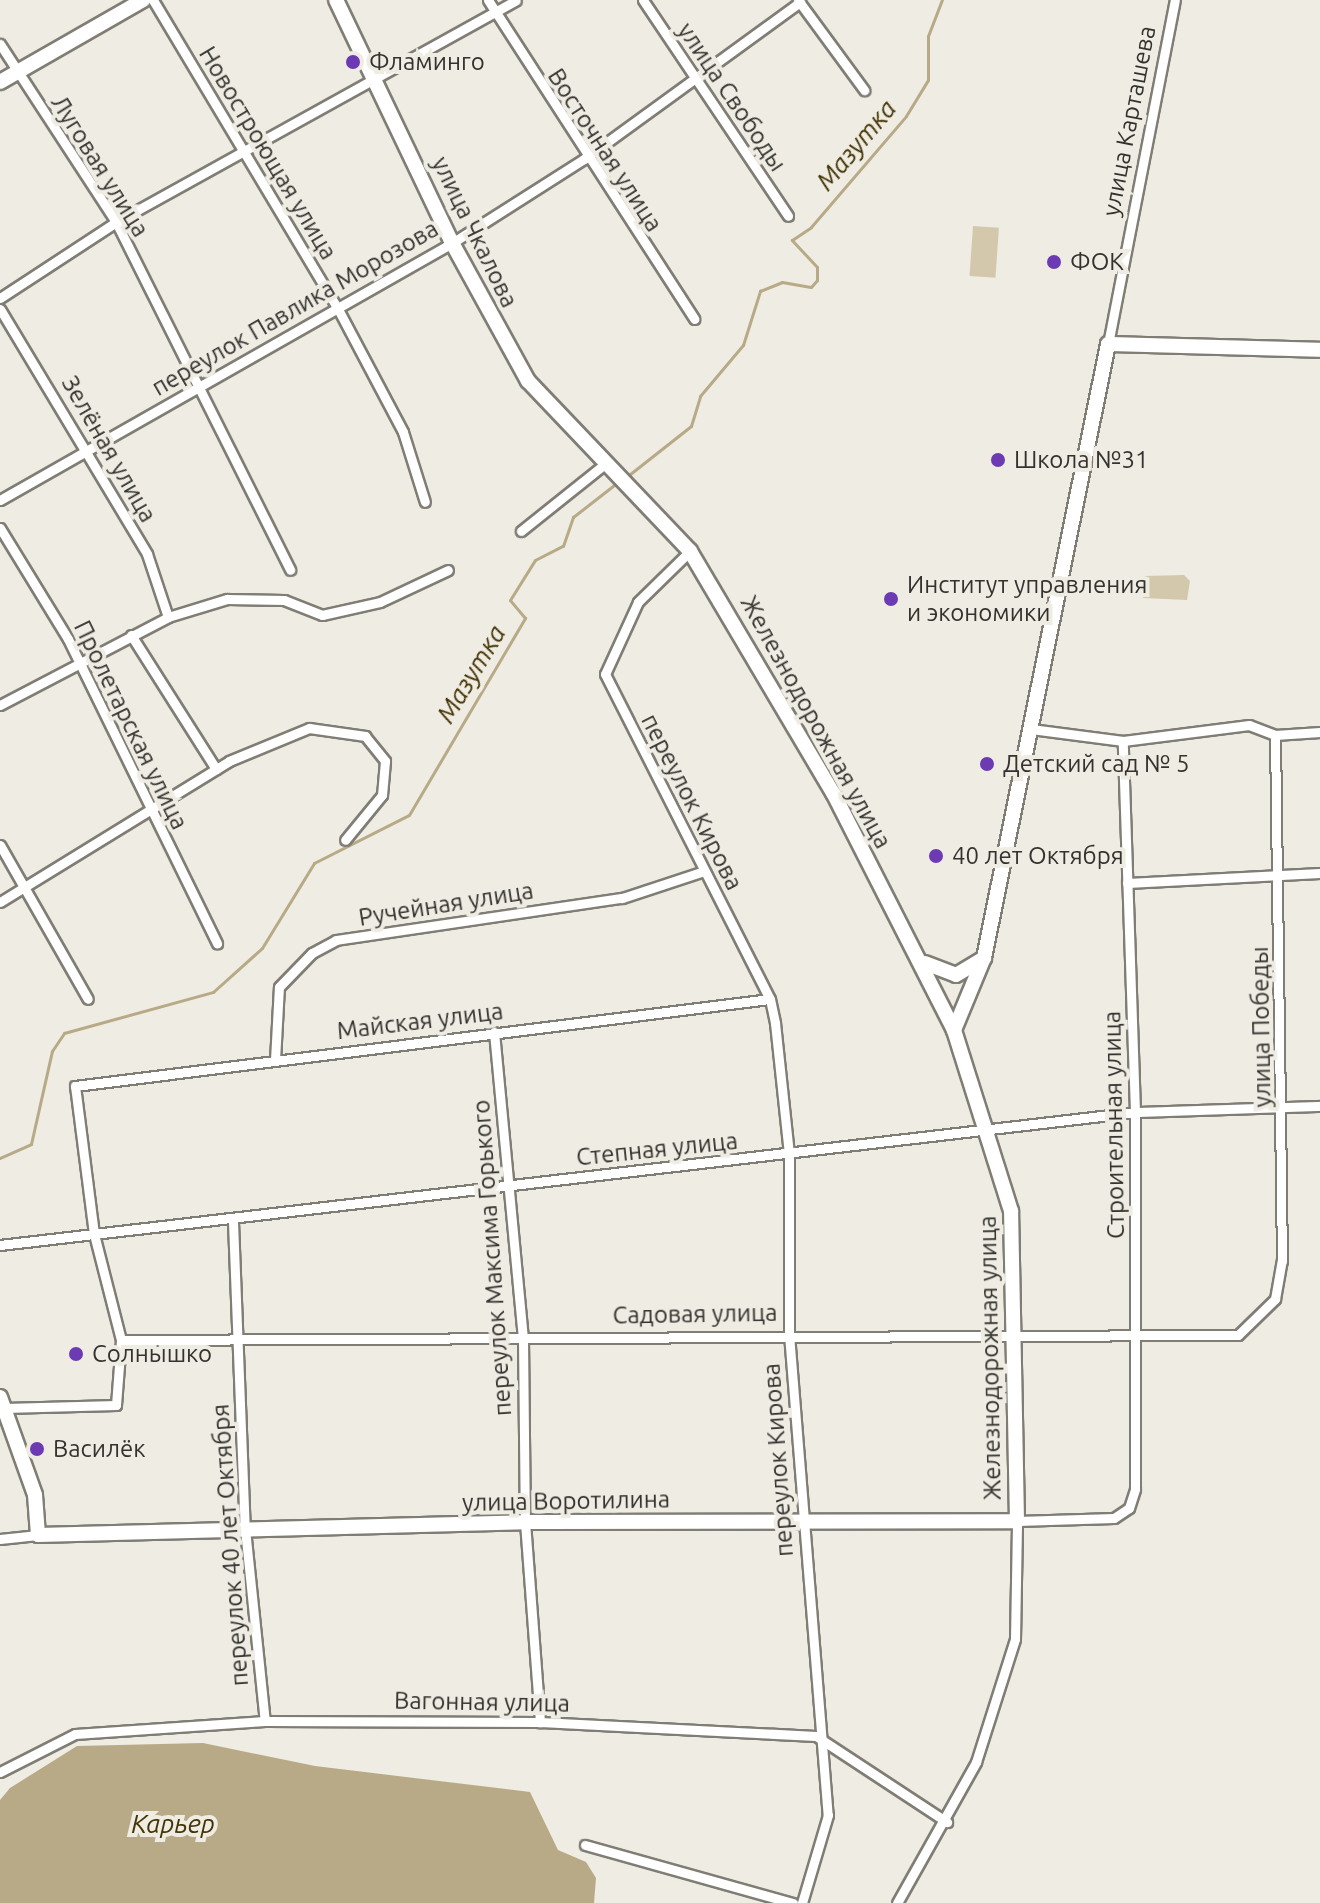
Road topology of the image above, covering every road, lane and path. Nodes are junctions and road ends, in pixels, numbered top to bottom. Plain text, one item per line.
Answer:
1 (143, 0) edge
2 (153, 0) edge
3 (336, 0) edge
4 (488, 0) edge
5 (516, 0) edge
6 (643, 0) edge
7 (1175, 0) edge
8 (799, 1) edge
9 (494, 11) junction
10 (0, 44) edge
11 (16, 72) junction
12 (375, 78) junction
13 (695, 79) junction
14 (0, 82) edge
15 (864, 90) dead end
16 (243, 150) junction
17 (584, 159) junction
18 (788, 216) dead end
19 (116, 222) junction
20 (452, 243) junction
21 (0, 298) edge
22 (0, 309) edge
23 (338, 309) junction
24 (694, 319) dead end
25 (1108, 344) junction
26 (1320, 350) edge
27 (196, 389) junction
28 (89, 448) junction
29 (602, 466) junction
30 (0, 500) edge
31 (425, 502) dead end
32 (0, 528) edge
33 (521, 531) dead end
34 (690, 551) junction
35 (290, 570) dead end
36 (448, 570) dead end
37 (168, 617) junction
38 (131, 635) junction
39 (79, 660) junction
40 (0, 705) edge
41 (1031, 729) junction
42 (1320, 732) edge
43 (1275, 735) junction
44 (1123, 741) junction
45 (216, 769) junction
46 (150, 811) junction
47 (345, 840) dead end
48 (0, 845) edge
49 (704, 871) junction
50 (1320, 873) edge
51 (1278, 875) junction
52 (1127, 883) junction
53 (25, 887) junction
54 (0, 902) edge
55 (217, 943) dead end
56 (984, 958) junction
57 (921, 960) junction
58 (88, 999) dead end
59 (770, 999) junction
60 (954, 1030) junction
61 (494, 1032) junction
62 (275, 1060) junction
63 (1282, 1105) junction
64 (1320, 1106) edge
65 (1135, 1112) junction
66 (986, 1130) junction
67 (789, 1155) junction
68 (512, 1184) junction
69 (233, 1222) junction
70 (94, 1234) junction
71 (0, 1245) edge
72 (1264, 1315) joint
73 (236, 1334) junction
74 (789, 1334) junction
75 (1012, 1334) junction
76 (1137, 1337) junction
77 (121, 1340) junction
78 (523, 1340) junction
79 (2, 1402) edge
80 (1129, 1508) joint
81 (1017, 1521) junction
82 (525, 1522) junction
83 (802, 1522) junction
84 (245, 1529) junction
85 (38, 1535) junction
86 (0, 1539) edge
87 (265, 1721) junction
88 (540, 1722) junction
89 (816, 1736) junction
90 (0, 1772) edge
91 (947, 1822) junction
92 (585, 1845) dead end
93 (793, 1903) edge
94 (802, 1903) edge
95 (897, 1903) edge

1 - 11 street
2 - 16 street, Новостроющая улица
3 - 12 street, улица Чкалова
4 - 9 street, Восточная улица
5 - 9 street
6 - 13 street, улица Свободы
7 - 25 street, улица Карташева
8 - 13 street, переулок Павлика Морозова
8 - 15 street
9 - 12 street
9 - 17 street, Восточная улица
10 - 11 street, Луговая улица
11 - 14 street
11 - 19 street, Луговая улица
12 - 16 street
12 - 20 street, улица Чкалова
13 - 17 street, переулок Павлика Морозова
13 - 18 street, улица Свободы
16 - 19 street
16 - 23 street, Новостроющая улица
17 - 20 street, переулок Павлика Морозова
17 - 24 street, Восточная улица
19 - 21 street
19 - 27 street, Луговая улица
20 - 23 street, переулок Павлика Морозова
20 - 29 street, улица Чкалова
22 - 28 street, Зелёная улица
23 - 27 street, переулок Павлика Морозова
23 - 31 street, Новостроющая улица
25 - 26 street
25 - 41 street, улица Карташева
27 - 28 street, переулок Павлика Морозова
27 - 35 street, Луговая улица
28 - 30 street, переулок Павлика Морозова
28 - 37 street, Зелёная улица
29 - 33 street
29 - 34 street, Железнодорожная улица
32 - 39 street, Пролетарская улица
34 - 49 street, переулок Кирова
34 - 57 street, Железнодорожная улица
36 - 37 street
37 - 38 street
38 - 39 street
38 - 45 street
39 - 40 street
39 - 46 street, Пролетарская улица
41 - 44 street
41 - 56 street, улица Карташева
42 - 43 street
43 - 44 street
43 - 51 street, улица Победы
44 - 52 street, Строительная улица
45 - 46 street
45 - 47 street
46 - 53 street
46 - 55 street, Пролетарская улица
48 - 53 street
49 - 59 street, переулок Кирова
49 - 62 street, Ручейная улица
50 - 51 street
51 - 52 street
51 - 63 street, улица Победы
52 - 65 street, Строительная улица
53 - 54 street
53 - 58 street
56 - 57 street
56 - 60 street, улица Карташева
57 - 60 street, Железнодорожная улица
59 - 61 street, Майская улица
59 - 67 street, переулок Кирова
60 - 66 street, Железнодорожная улица
61 - 62 street, Майская улица
61 - 68 street, переулок Максима Горького
62 - 70 street, Майская улица
63 - 64 street, Степная улица
63 - 65 street, Степная улица
63 - 72 street, улица Победы
65 - 66 street, Степная улица
65 - 76 street, Строительная улица
66 - 67 street, Степная улица
66 - 75 street, Железнодорожная улица
67 - 68 street, Степная улица
67 - 74 street, переулок Кирова
68 - 69 street, Степная улица
68 - 78 street, переулок Максима Горького
69 - 70 street, Степная улица
69 - 73 street, переулок 40 лет Октября
70 - 71 street, Степная улица
70 - 77 street
72 - 76 street, Садовая улица
73 - 77 street, Садовая улица
73 - 78 street, Садовая улица
73 - 84 street, переулок 40 лет Октября
74 - 75 street, Садовая улица
74 - 78 street, Садовая улица
74 - 83 street, переулок Кирова
75 - 76 street, Садовая улица
75 - 81 street, Железнодорожная улица
76 - 80 street, Строительная улица
77 - 79 street
78 - 82 street, переулок Максима Горького
79 - 85 street
80 - 81 street, улица Воротилина
81 - 83 street, улица Воротилина
81 - 91 street, Железнодорожная улица
82 - 83 street, улица Воротилина
82 - 84 street, улица Воротилина
82 - 88 street, переулок Максима Горького
83 - 89 street, переулок Кирова
84 - 85 street, улица Воротилина
84 - 87 street, переулок 40 лет Октября
85 - 86 street, улица Воротилина
87 - 88 street, Вагонная улица
87 - 90 street, Вагонная улица
88 - 89 street, Вагонная улица
89 - 91 street
89 - 94 street, переулок Кирова
91 - 95 street, Железнодорожная улица
92 - 93 street

